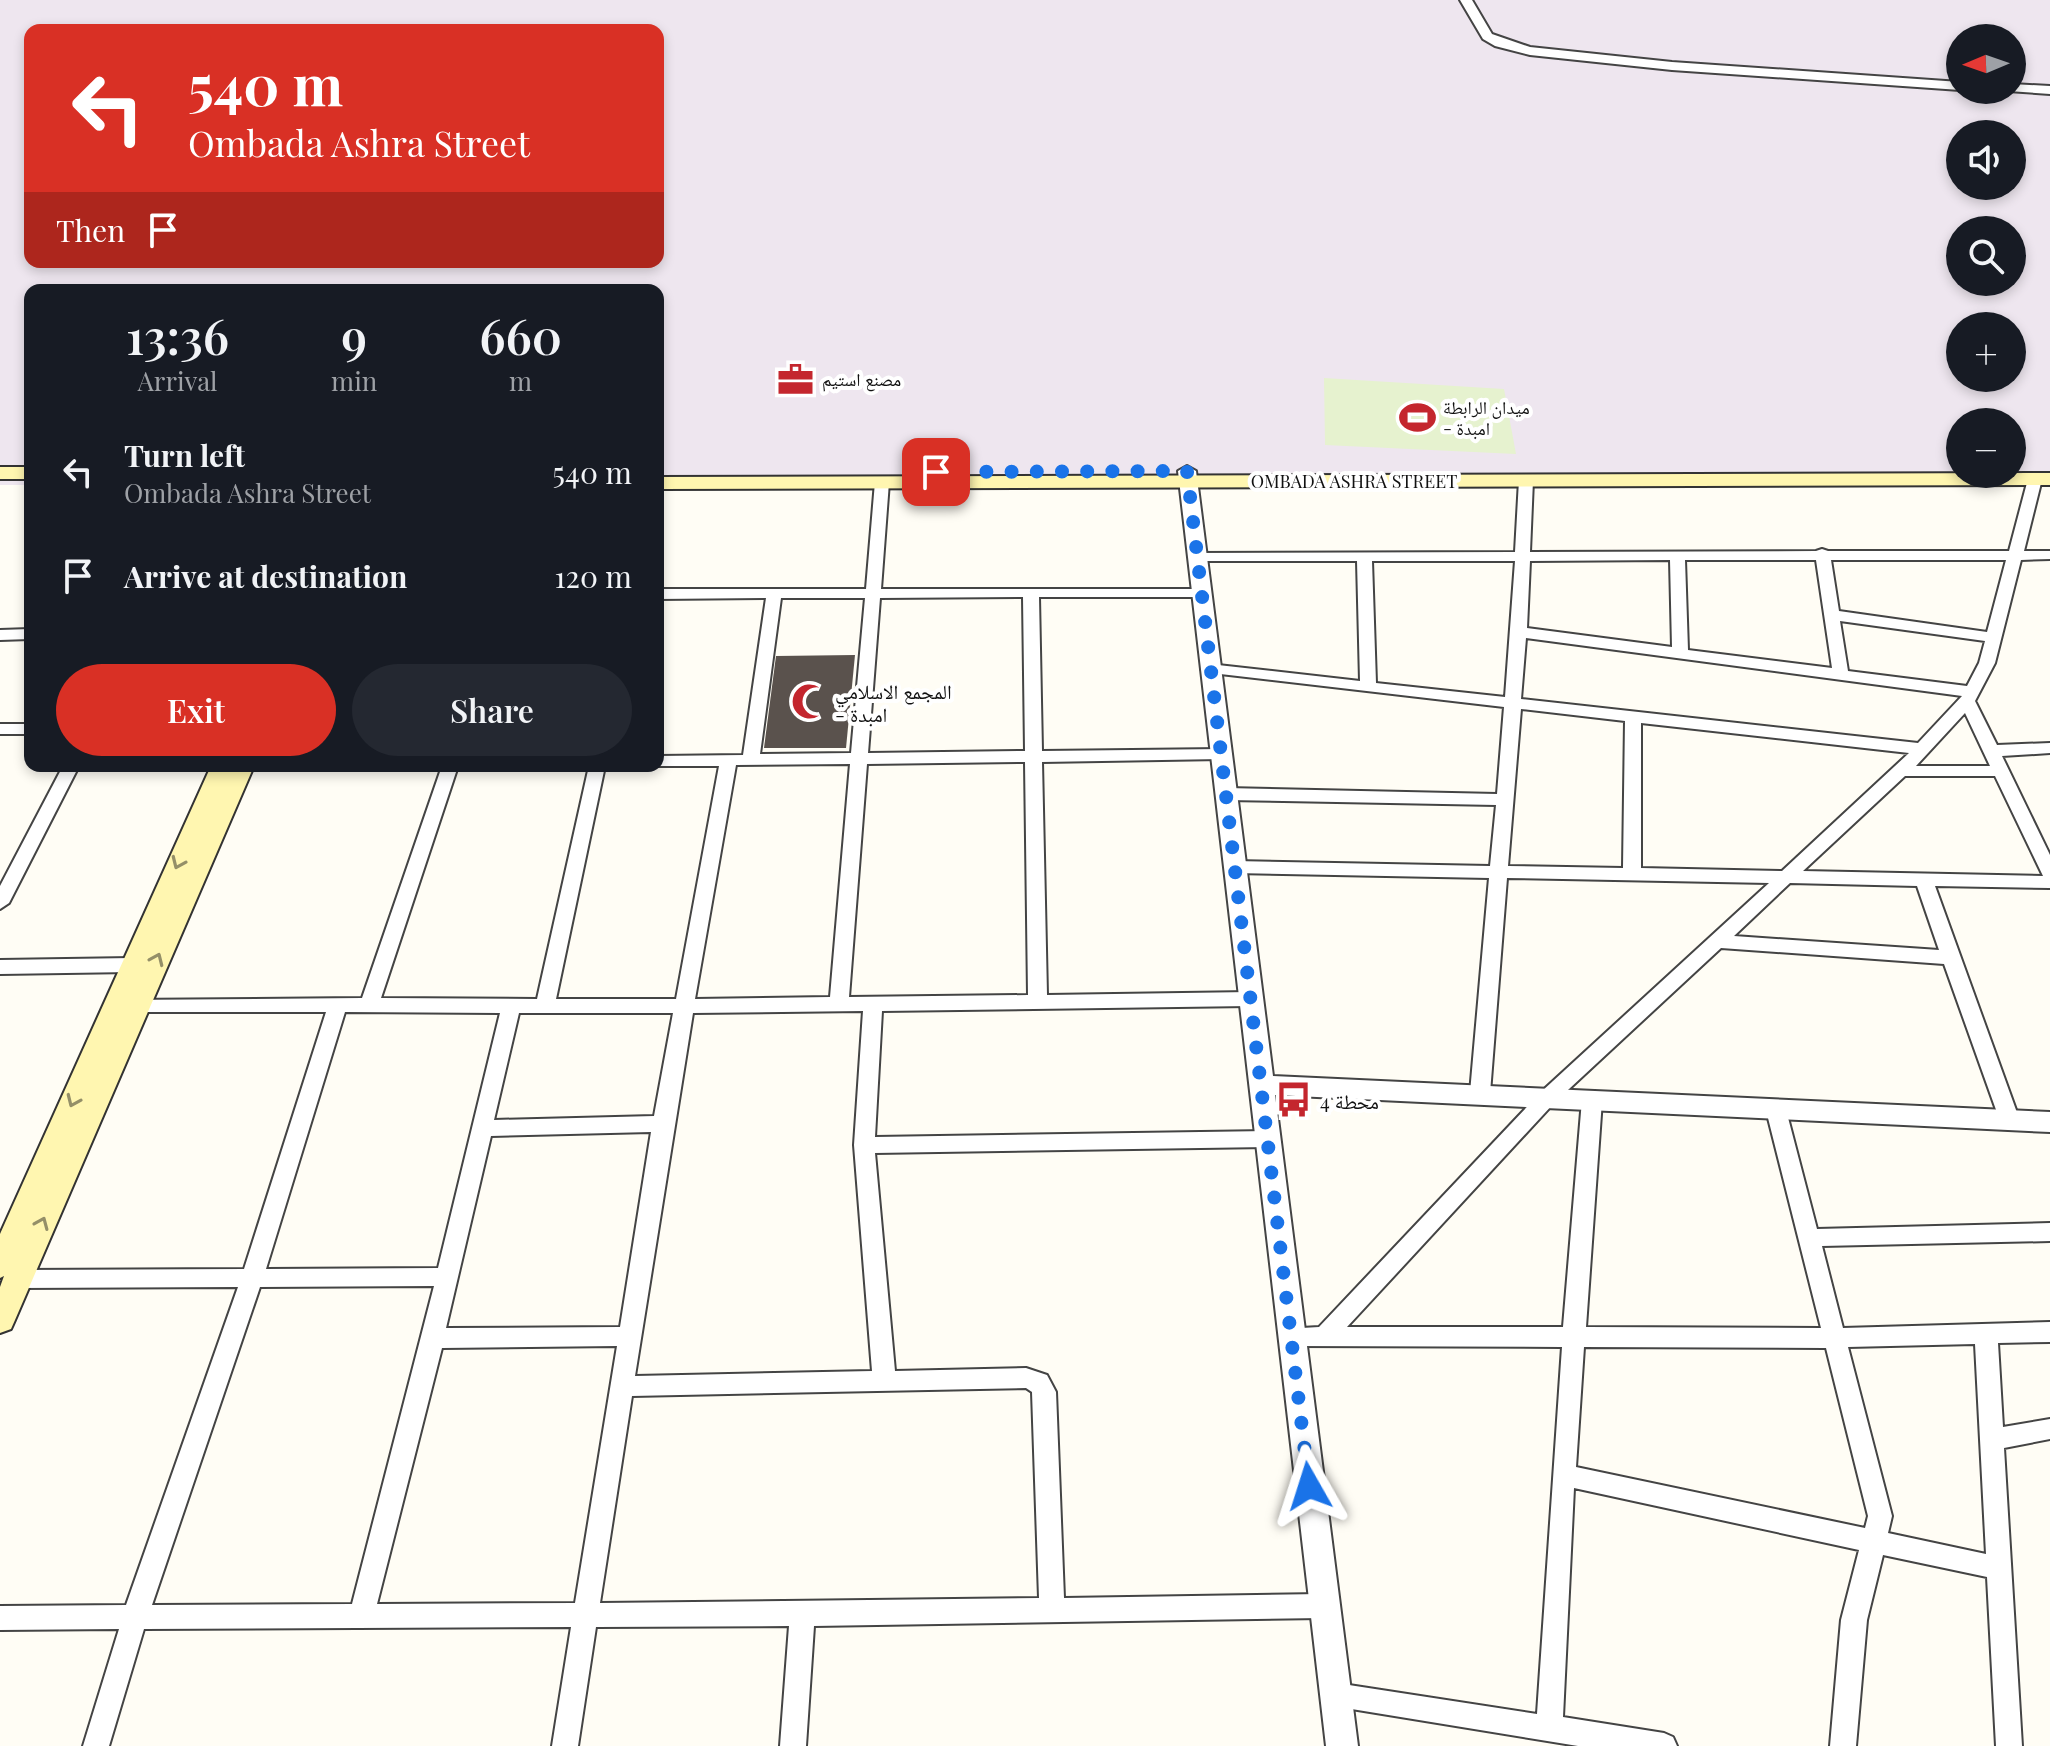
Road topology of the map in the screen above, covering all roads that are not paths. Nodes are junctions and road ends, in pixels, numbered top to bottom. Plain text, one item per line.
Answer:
1 (1466, 0) edge
2 (1946, 85) edge
3 (2026, 89) edge
4 (2050, 90) edge
5 (2050, 463) edge
6 (2026, 465) edge
7 (1946, 468) edge
8 (664, 472) edge
9 (0, 473) edge
10 (24, 473) edge
11 (1188, 477) junction
12 (2042, 479) edge
13 (1526, 480) junction
14 (882, 482) junction
15 (0, 484) edge
16 (24, 484) edge
17 (664, 484) edge
18 (1822, 553) junction
19 (1364, 555) junction
20 (1524, 555) junction
21 (1677, 555) junction
22 (2014, 555) junction
23 (1196, 557) junction
24 (2048, 559) edge
25 (1200, 592) junction
26 (873, 593) junction
27 (1031, 593) junction
28 (664, 594) edge
29 (774, 594) junction
30 (1832, 615) junction
31 (1519, 632) junction
32 (24, 634) edge
33 (0, 635) edge
34 (1994, 638) junction
35 (1680, 652) junction
36 (1209, 669) junction
37 (1841, 674) junction
38 (1368, 685) junction
39 (1970, 696) junction
40 (1514, 701) junction
41 (1633, 715) junction
42 (0, 729) edge
43 (24, 729) edge
44 (2050, 748) edge
45 (1922, 749) junction
46 (1991, 751) junction
47 (1222, 754) junction
48 (860, 759) junction
49 (1033, 759) junction
50 (740, 760) junction
51 (664, 761) edge
52 (1901, 771) junction
53 (2000, 771) junction
54 (68, 772) edge
55 (221, 772) edge
56 (239, 772) edge
57 (448, 772) edge
58 (596, 772) edge
59 (1226, 794) junction
60 (1504, 800) junction
61 (211, 813) junction
62 (1234, 867) junction
63 (1497, 871) junction
64 (2050, 873) edge
65 (1632, 875) junction
66 (1784, 878) junction
67 (1924, 881) junction
68 (2050, 882) edge
69 (0, 903) edge
70 (1718, 941) junction
71 (1952, 958) junction
72 (132, 965) junction
73 (0, 967) edge
74 (1250, 999) junction
75 (1038, 1001) junction
76 (873, 1002) junction
77 (839, 1003) junction
78 (545, 1004) junction
79 (126, 1005) junction
80 (338, 1005) junction
81 (511, 1005) junction
82 (369, 1006) junction
83 (687, 1006) junction
84 (1261, 1085) junction
85 (1480, 1093) junction
86 (1548, 1097) junction
87 (1592, 1100) junction
88 (1776, 1110) junction
89 (2010, 1121) junction
90 (2050, 1122) edge
91 (663, 1124) junction
92 (482, 1128) junction
93 (1268, 1139) junction
94 (864, 1145) junction
95 (9, 1227) edge
96 (2050, 1232) edge
97 (1809, 1238) junction
98 (10, 1272) edge
99 (446, 1277) junction
100 (252, 1278) junction
101 (0, 1320) edge
102 (2050, 1332) edge
103 (1986, 1334) junction
104 (628, 1336) junction
105 (1292, 1336) junction
106 (1324, 1336) junction
107 (433, 1338) junction
108 (1574, 1338) junction
109 (1834, 1338) junction
110 (884, 1379) junction
111 (620, 1386) junction
112 (2050, 1429) edge
113 (1994, 1439) junction
114 (1563, 1475) junction
115 (1875, 1541) junction
116 (1997, 1568) junction
117 (1322, 1606) junction
118 (1052, 1608) junction
119 (802, 1614) junction
120 (362, 1615) junction
121 (587, 1615) junction
122 (135, 1617) junction
123 (0, 1618) edge
124 (1336, 1696) junction
125 (1549, 1726) junction
126 (1649, 1745) edge
127 (96, 1746) edge
128 (565, 1746) edge
129 (793, 1746) edge
130 (1342, 1746) edge
131 (1843, 1746) edge
132 (2009, 1746) edge

1 - 2 street
3 - 4 street
5 - 6 main road
7 - 11 main road, OMBADA ASHRA STREET
8 - 11 main road, OMBADA ASHRA STREET
9 - 10 main road
11 - 13 main road, OMBADA ASHRA STREET
11 - 14 main road, OMBADA ASHRA STREET
11 - 23 street
12 - 13 main road, OMBADA ASHRA STREET
12 - 22 street
13 - 20 street
14 - 17 main road, OMBADA ASHRA STREET
14 - 26 street
15 - 16 main road
18 - 21 street
18 - 22 street
18 - 30 street
19 - 20 street
19 - 23 street
19 - 38 street
20 - 21 street
20 - 31 street
21 - 35 street
22 - 24 street
22 - 34 street
23 - 25 street
25 - 27 street
25 - 36 street
26 - 27 street
26 - 29 street
26 - 48 street
27 - 49 street
28 - 29 street
29 - 50 street
30 - 34 street
30 - 37 street
31 - 35 street
31 - 40 street
32 - 33 street
34 - 39 street
35 - 37 street
36 - 38 street
36 - 47 street
37 - 39 street
38 - 40 street
39 - 45 street
39 - 46 street
40 - 41 street
40 - 60 street
41 - 45 street
41 - 65 street
42 - 43 street
44 - 46 street
45 - 52 street
46 - 53 street
47 - 49 street
47 - 59 street
48 - 49 street
48 - 50 street
48 - 77 street
49 - 75 street
50 - 51 street
50 - 83 street
52 - 53 street
52 - 66 street
53 - 64 street
54 - 69 street
55 - 61 main road
56 - 61 main road
57 - 82 street
58 - 78 street
59 - 60 street
59 - 62 street
60 - 63 street
61 -> 72 main road
79 -> 61 main road
62 - 63 street
62 - 74 street
63 - 65 street
63 - 85 street
65 - 66 street
66 - 67 street
66 - 70 street
67 - 68 street
67 - 71 street
70 - 71 street
70 - 86 street
71 - 89 street
72 - 73 street
72 - 79 main road
74 - 75 street
74 - 84 street
75 - 76 street
76 - 77 street
76 - 94 street
77 - 83 street
78 - 81 street
78 - 83 street
79 - 80 street
79 -> 95 main road
98 -> 79 main road
80 - 82 street
80 - 100 street
81 - 82 street
81 - 92 street
83 - 91 street
84 - 85 street
84 - 93 street
85 - 86 street
86 - 87 street
86 - 106 street
87 - 88 street
87 - 108 street
88 - 89 street
88 - 97 street
89 - 90 street
91 - 92 street
91 - 104 street
92 - 99 street
93 - 94 street
93 - 105 street
94 - 110 street
95 - 98 main road
96 - 97 street
97 - 109 street
98 - 100 street
98 - 101 main road
99 - 100 street
99 - 107 street
100 - 122 street
102 - 103 street
103 - 109 street
103 - 113 street
104 - 107 street
104 - 111 street
105 - 106 street
105 - 117 street
106 - 108 street
107 - 120 street
108 - 109 street
108 - 114 street
109 - 115 street
110 - 111 street
110 - 118 street
111 - 121 street
112 - 113 street
113 - 116 street
114 - 115 street
114 - 125 street
115 - 116 street
115 - 131 street
116 - 132 street
117 - 118 street
117 - 124 street
118 - 119 street
119 - 121 street
119 - 129 street
120 - 121 street
120 - 122 street
121 - 128 street
122 - 123 street
122 - 127 street
124 - 125 street
124 - 130 street
125 - 126 street

